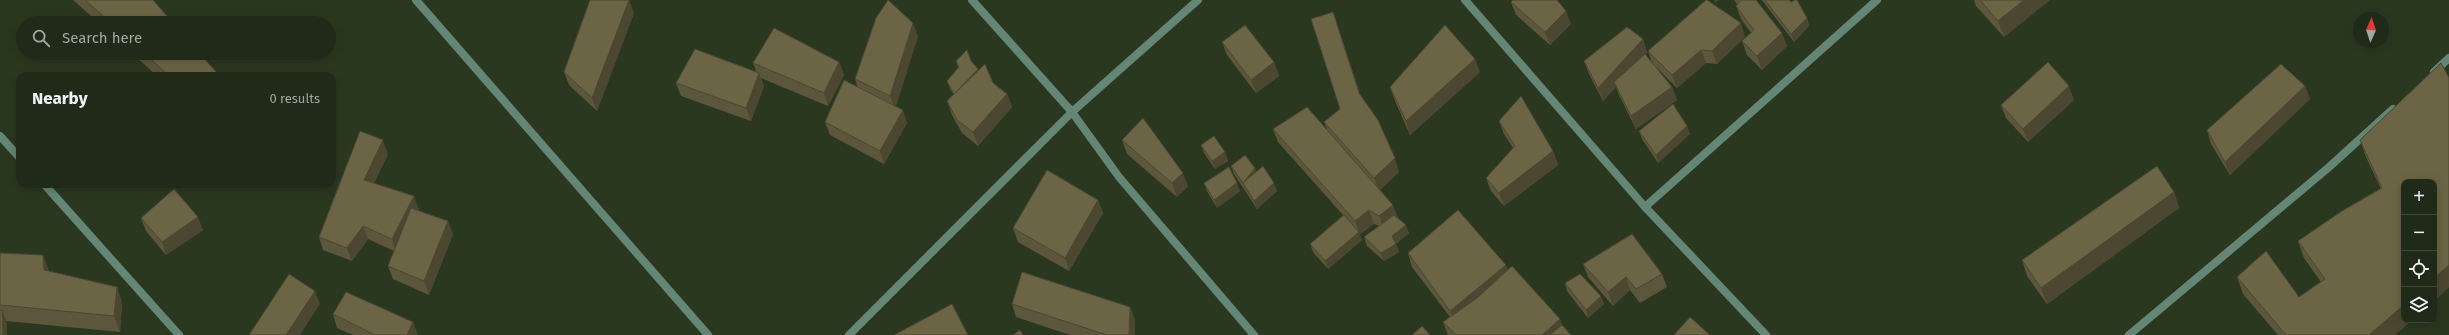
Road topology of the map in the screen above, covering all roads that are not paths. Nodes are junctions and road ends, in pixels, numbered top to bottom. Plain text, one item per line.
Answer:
1 (416, 0) edge
2 (972, 0) edge
3 (1198, 0) edge
4 (1464, 0) edge
5 (1877, 0) edge
6 (2449, 58) edge
7 (2426, 79) edge
8 (2397, 105) edge
9 (1072, 112) junction
10 (0, 136) edge
11 (16, 154) edge
12 (48, 188) edge
13 (1645, 207) junction
14 (180, 335) edge
15 (708, 335) edge
16 (849, 335) edge
17 (1254, 335) edge
18 (1766, 335) edge
19 (2129, 335) edge

1 - 15 street
2 - 9 street
3 - 9 street
4 - 13 street
5 - 13 street
6 - 7 street
8 - 19 street
9 - 16 street
9 - 17 street
10 - 11 street
12 - 14 street
13 - 18 street

